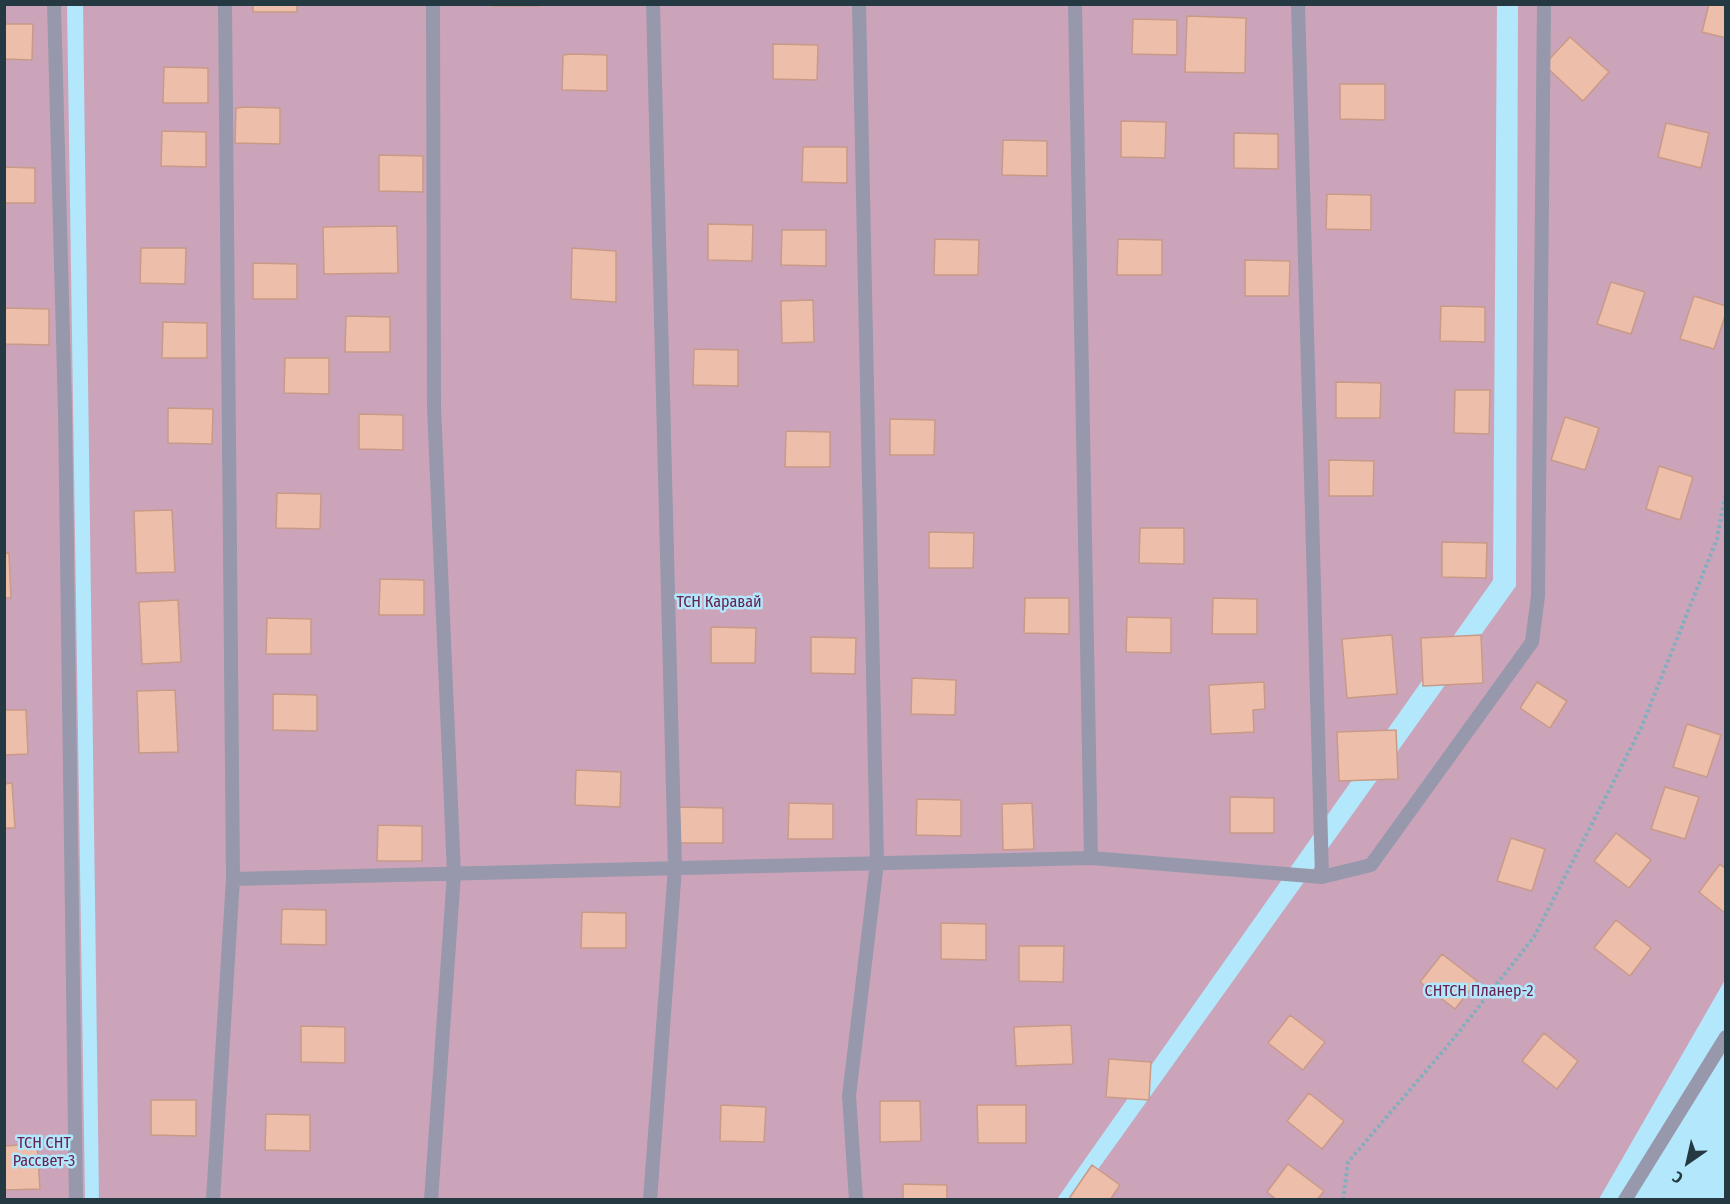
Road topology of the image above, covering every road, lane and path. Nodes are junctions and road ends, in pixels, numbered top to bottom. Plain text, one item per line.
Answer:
1 (54, 4) edge
2 (225, 4) edge
3 (434, 4) edge
4 (654, 4) edge
5 (859, 4) edge
6 (1075, 4) edge
7 (1298, 4) edge
8 (1544, 4) edge
9 (1725, 492) edge
10 (1091, 858) junction
11 (877, 863) junction
12 (675, 868) junction
13 (454, 874) junction
14 (1322, 877) junction
15 (232, 879) junction
16 (1725, 1037) edge
17 (76, 1200) edge
18 (213, 1200) edge
19 (431, 1200) edge
20 (650, 1200) edge
21 (856, 1200) edge
22 (1343, 1200) edge
23 (1625, 1200) edge

1 - 17 lane
2 - 15 lane
3 - 13 lane
4 - 12 lane
5 - 11 lane
6 - 10 lane
7 - 14 lane
8 - 14 lane
9 - 22 path
10 - 11 lane
10 - 14 lane
11 - 12 lane
11 - 21 lane
12 - 13 lane
12 - 20 lane
13 - 15 lane
13 - 19 lane
15 - 18 lane
16 - 23 lane

